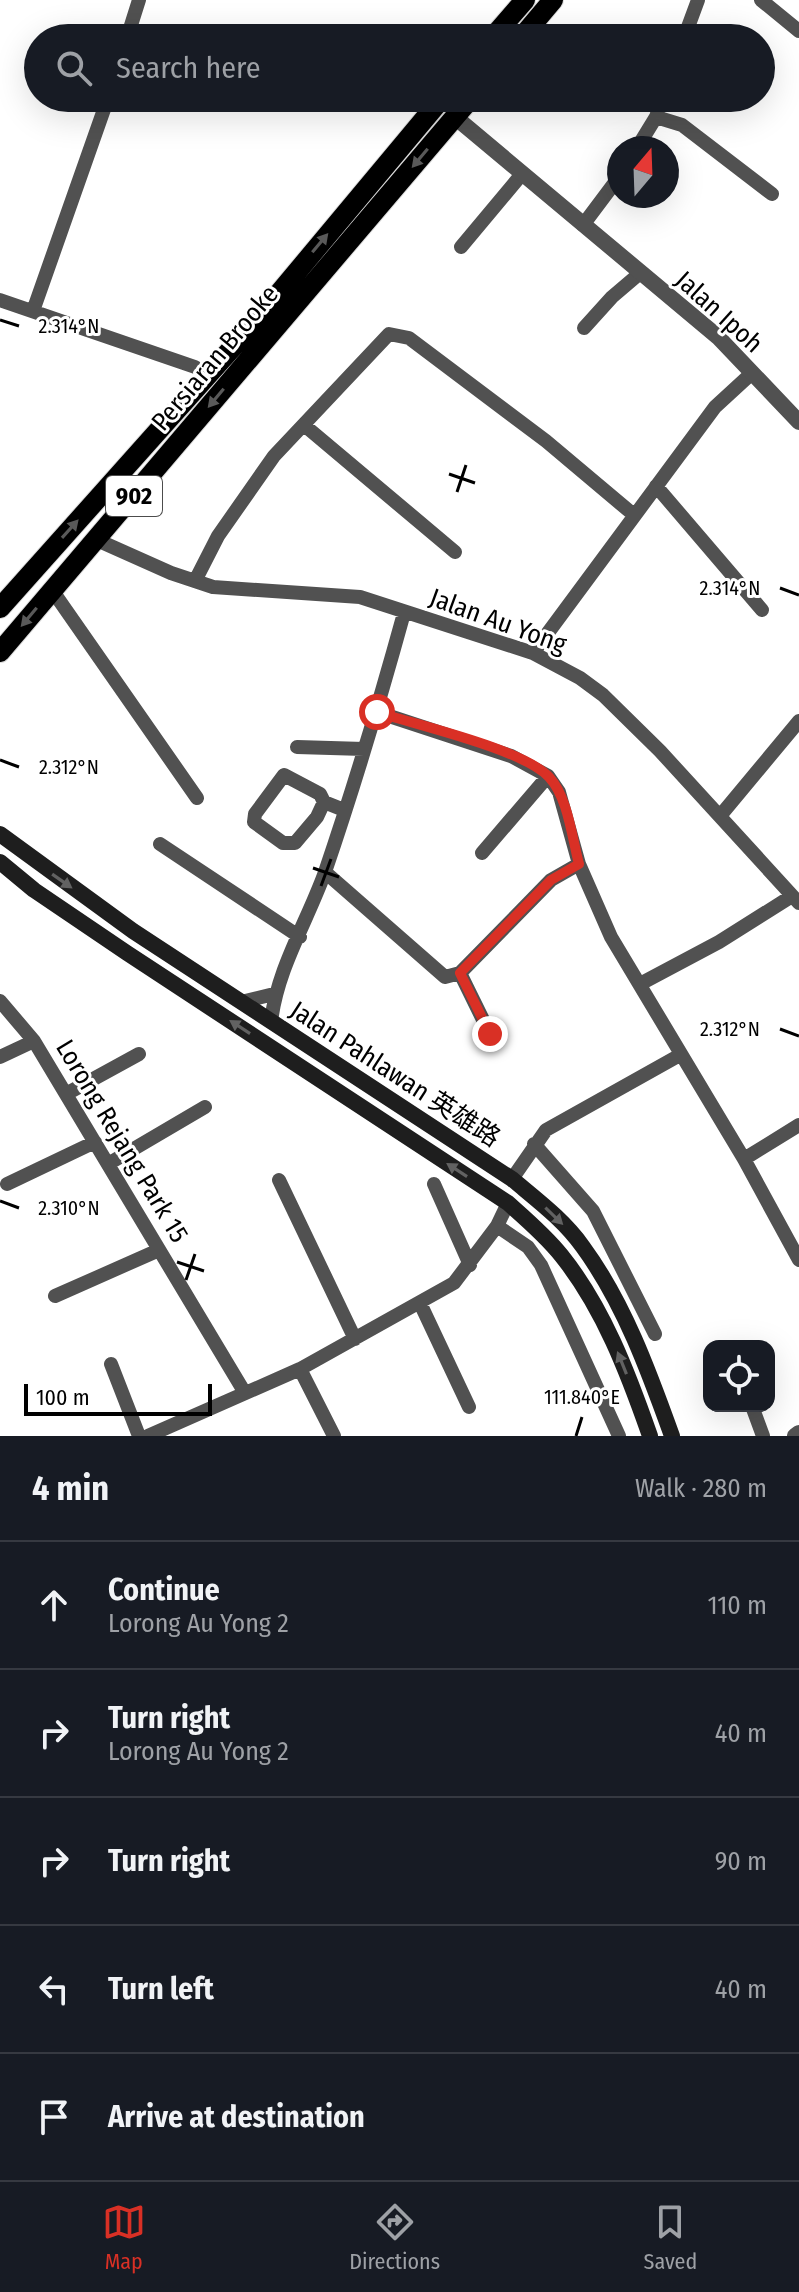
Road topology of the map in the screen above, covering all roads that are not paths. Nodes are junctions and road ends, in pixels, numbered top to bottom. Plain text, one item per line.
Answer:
1 (139, 0) edge
2 (525, 0) edge
3 (553, 0) edge
4 (698, 0) edge
5 (761, 0) edge
6 (131, 24) edge
7 (504, 24) edge
8 (533, 24) edge
9 (689, 24) edge
10 (799, 31) edge
11 (104, 112) edge
12 (431, 112) edge
13 (459, 112) edge
14 (658, 112) edge
15 (455, 117) junction
16 (656, 117) junction
17 (644, 136) edge
18 (522, 174) junction
19 (607, 193) edge
20 (772, 194) dead end
21 (583, 225) junction
22 (461, 247) dead end
23 (639, 274) junction
24 (0, 300) edge
25 (277, 309) junction
26 (33, 311) junction
27 (584, 328) dead end
28 (258, 333) junction
29 (195, 367) dead end
30 (752, 373) junction
31 (799, 422) edge
32 (304, 425) junction
33 (656, 486) junction
34 (634, 515) junction
35 (97, 540) junction
36 (455, 552) dead end
37 (195, 581) junction
38 (52, 590) junction
39 (0, 608) edge
40 (762, 610) dead end
41 (404, 613) junction
42 (0, 652) edge
43 (533, 653) junction
44 (377, 712) junction
45 (799, 721) edge
46 (297, 747) dead end
47 (364, 749) junction
48 (548, 776) junction
49 (197, 798) dead end
50 (324, 802) junction
51 (344, 810) junction
52 (720, 816) junction
53 (0, 834) edge
54 (160, 844) dead end
55 (482, 853) dead end
56 (0, 862) edge
57 (579, 864) junction
58 (325, 872) junction
59 (796, 900) edge
60 (300, 937) junction
61 (460, 973) junction
62 (640, 984) junction
63 (274, 994) junction
64 (0, 1001) edge
65 (241, 1002) junction
66 (271, 1022) junction
67 (490, 1034) dead end
68 (34, 1041) junction
69 (139, 1054) dead end
70 (680, 1055) junction
71 (0, 1057) edge
72 (66, 1094) junction
73 (205, 1107) dead end
74 (799, 1125) edge
75 (95, 1142) junction
76 (534, 1144) junction
77 (744, 1159) junction
78 (108, 1164) junction
79 (512, 1179) junction
80 (279, 1180) dead end
81 (7, 1184) dead end
82 (434, 1184) dead end
83 (508, 1203) junction
84 (497, 1226) junction
85 (159, 1250) junction
86 (799, 1260) edge
87 (470, 1265) junction
88 (55, 1296) dead end
89 (420, 1303) junction
90 (655, 1334) dead end
91 (355, 1339) junction
92 (111, 1364) dead end
93 (300, 1369) junction
94 (245, 1393) junction
95 (469, 1407) dead end
96 (754, 1412) edge
97 (139, 1436) edge
98 (148, 1436) edge
99 (334, 1436) edge
100 (619, 1436) edge
101 (650, 1436) edge
102 (672, 1436) edge
103 (763, 1436) edge

1 - 6 street
2 - 7 main road
3 - 8 main road
4 - 9 street
5 - 10 street
11 - 26 street
25 -> 12 main road, Persiaran Brooke / 902
13 - 15 main road, Persiaran Brooke / 902
14 - 16 street
15 - 18 street, Jalan Ipoh
15 -> 25 main road, Persiaran Brooke / 902
16 - 17 street
16 - 20 street
18 - 21 street, Jalan Ipoh
18 - 22 street
19 - 21 street
21 - 23 street, Jalan Ipoh
23 - 27 street, Jalan Ipoh
23 - 30 street, Jalan Ipoh
24 - 26 street
25 - 28 main road, Persiaran Brooke / 902
26 - 29 street
28 -> 35 main road, Persiaran Brooke / 902
39 -> 28 main road, Persiaran Brooke / 902
30 - 31 street, Jalan Ipoh
30 - 33 street
32 - 34 street
32 - 36 street
32 - 37 street
33 - 34 street
33 - 40 street
34 - 43 street
35 - 37 street, Jalan Au Yong
35 - 38 main road, Persiaran Brooke / 902
37 - 41 street, Jalan Au Yong
38 -> 42 main road, Persiaran Brooke / 902
38 - 49 street
41 - 43 street, Jalan Au Yong
41 - 44 street
43 - 52 street, Jalan Au Yong
44 - 47 street
44 - 48 street
45 - 52 street
46 - 47 street
47 - 51 street
48 - 55 street
48 - 57 street
50 - 50 street
50 - 51 street
51 - 58 street
52 - 59 street, Jalan Au Yong
53 -> 65 main road, Jalan Pahlawan 英雄路
54 - 60 street
83 -> 56 main road, Jalan Pahlawan 英雄路
57 - 61 street
57 - 62 street
58 - 60 street
58 - 61 street
59 - 62 street
60 - 63 street
61 - 67 street
62 - 70 street
63 - 65 street
63 - 66 street
64 - 68 street, Lorong Rejang Park 15
65 - 66 main road, Jalan Pahlawan 英雄路
66 - 79 main road, Jalan Pahlawan 英雄路
68 - 71 street
68 - 72 street, Lorong Rejang Park 15
69 - 72 street
70 - 76 street
70 - 77 street
72 - 75 street, Lorong Rejang Park 15
73 - 78 street
74 - 77 street
75 - 78 street, Lorong Rejang Park 15
75 - 81 street
76 - 79 street
76 - 90 street
77 - 86 street
78 - 85 street, Lorong Rejang Park 15
79 -> 102 main road, Jalan Pahlawan 英雄路
80 - 91 street
82 - 87 street
83 - 84 street
101 -> 83 main road, Jalan Pahlawan 英雄路
84 - 87 street
84 - 100 street
85 - 88 street
85 - 94 street, Lorong Rejang Park 15
87 - 89 street
89 - 91 street
89 - 95 street
91 - 93 street
92 - 97 street
93 - 94 street
93 - 99 street
94 - 98 street
96 - 103 street

